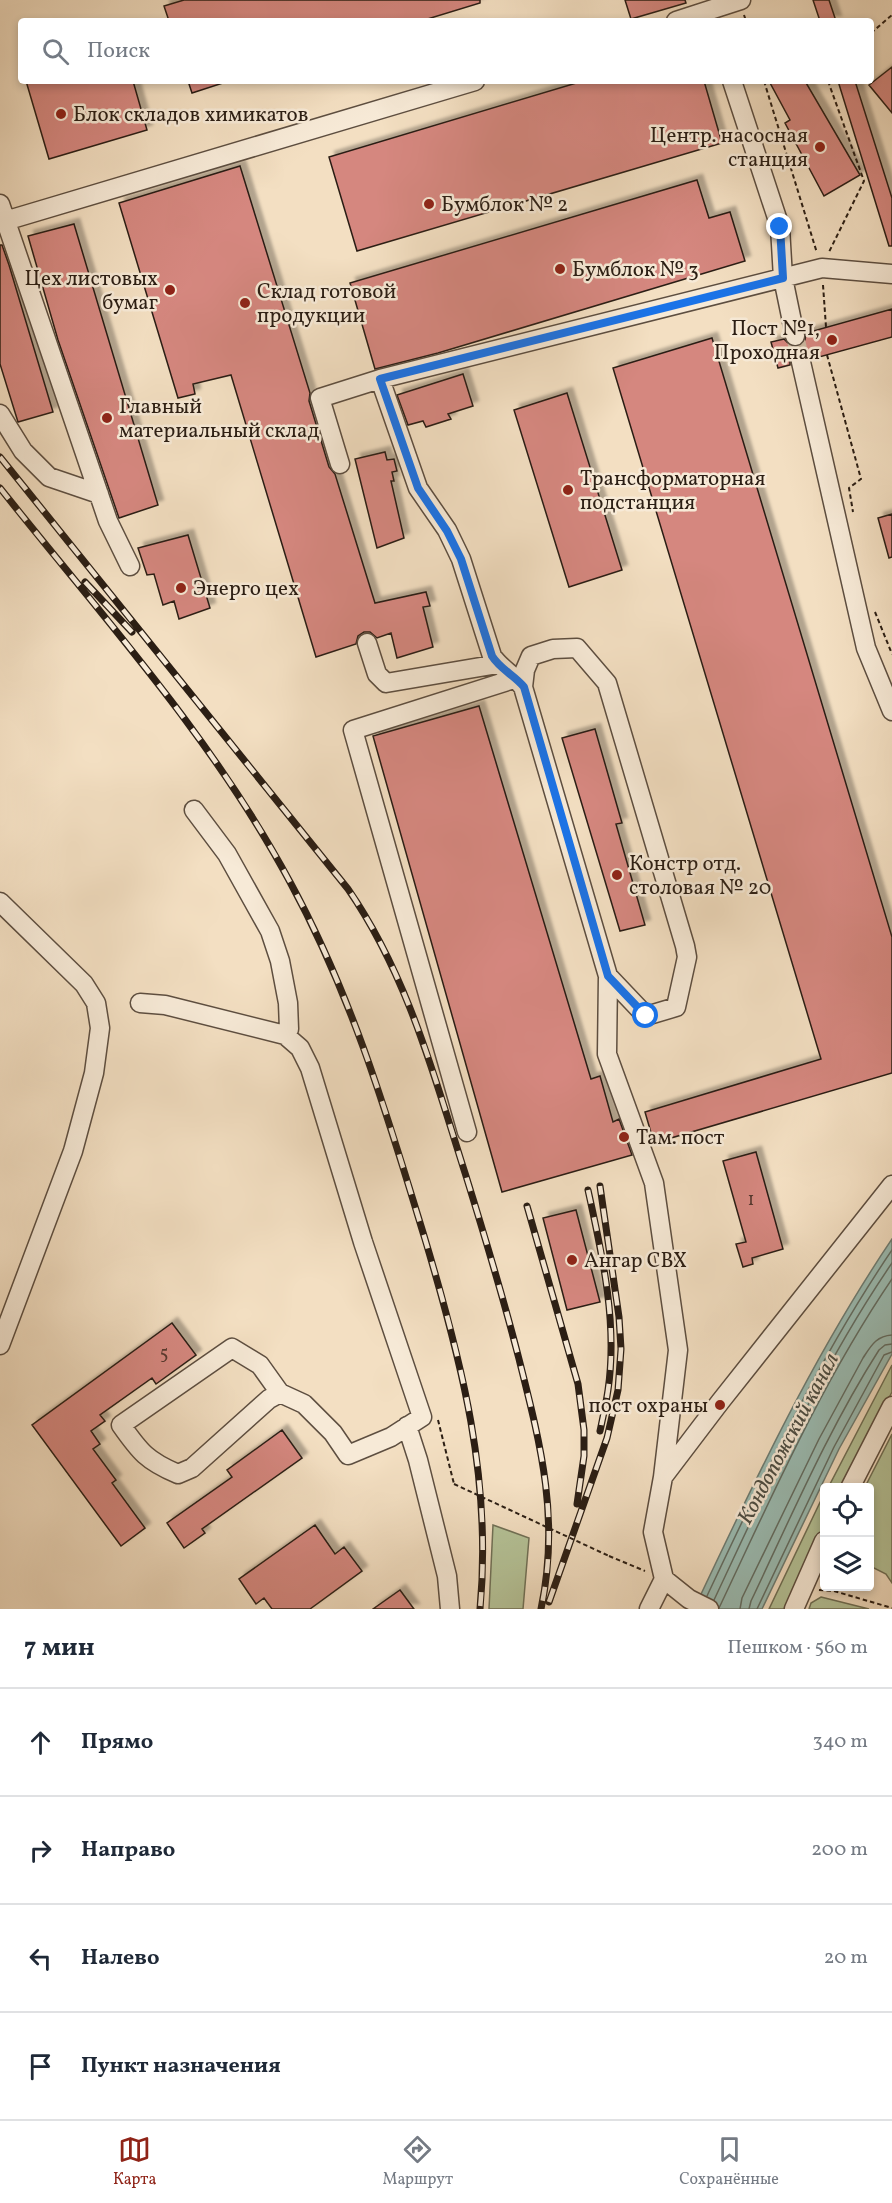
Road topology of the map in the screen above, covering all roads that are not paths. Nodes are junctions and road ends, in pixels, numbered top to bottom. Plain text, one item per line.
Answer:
1 (741, 0) edge
2 (710, 16) edge
3 (464, 84) edge
4 (733, 84) edge
5 (2, 213) edge
6 (892, 274) edge
7 (783, 278) junction
8 (795, 336) tunnel mouth
9 (801, 362) tunnel mouth
10 (380, 379) junction
11 (0, 414) edge
12 (340, 464) dead end
13 (99, 494) junction
14 (130, 567) dead end
15 (367, 643) dead end
16 (498, 664) junction
17 (520, 683) junction
18 (892, 711) edge
19 (194, 810) dead end
20 (0, 902) edge
21 (608, 976) junction
22 (140, 1003) dead end
23 (285, 1035) junction
24 (467, 1132) dead end
25 (892, 1185) edge
26 (0, 1345) edge
27 (280, 1393) junction
28 (892, 1406) edge
29 (407, 1426) junction
30 (663, 1477) junction
31 (853, 1483) edge
32 (820, 1552) edge
33 (664, 1579) junction
34 (450, 1609) edge
35 (649, 1609) edge
36 (709, 1609) edge
37 (794, 1609) edge

1 - 2 street
3 - 5 street
4 - 7 street
5 - 13 street
6 - 7 street
7 - 8 street
7 - 10 street
9 - 18 street
10 - 12 street
10 - 16 street
11 - 13 street
13 - 14 street
15 - 16 street
16 - 17 street
17 - 21 street
17 - 21 street
17 - 24 street
19 - 23 street
20 - 26 street
21 - 30 street
22 - 23 street
23 - 29 street
25 - 30 street
27 - 27 street
27 - 29 street
28 - 31 street
29 - 34 street
30 - 33 street
32 - 37 street
33 - 35 street
33 - 36 street

